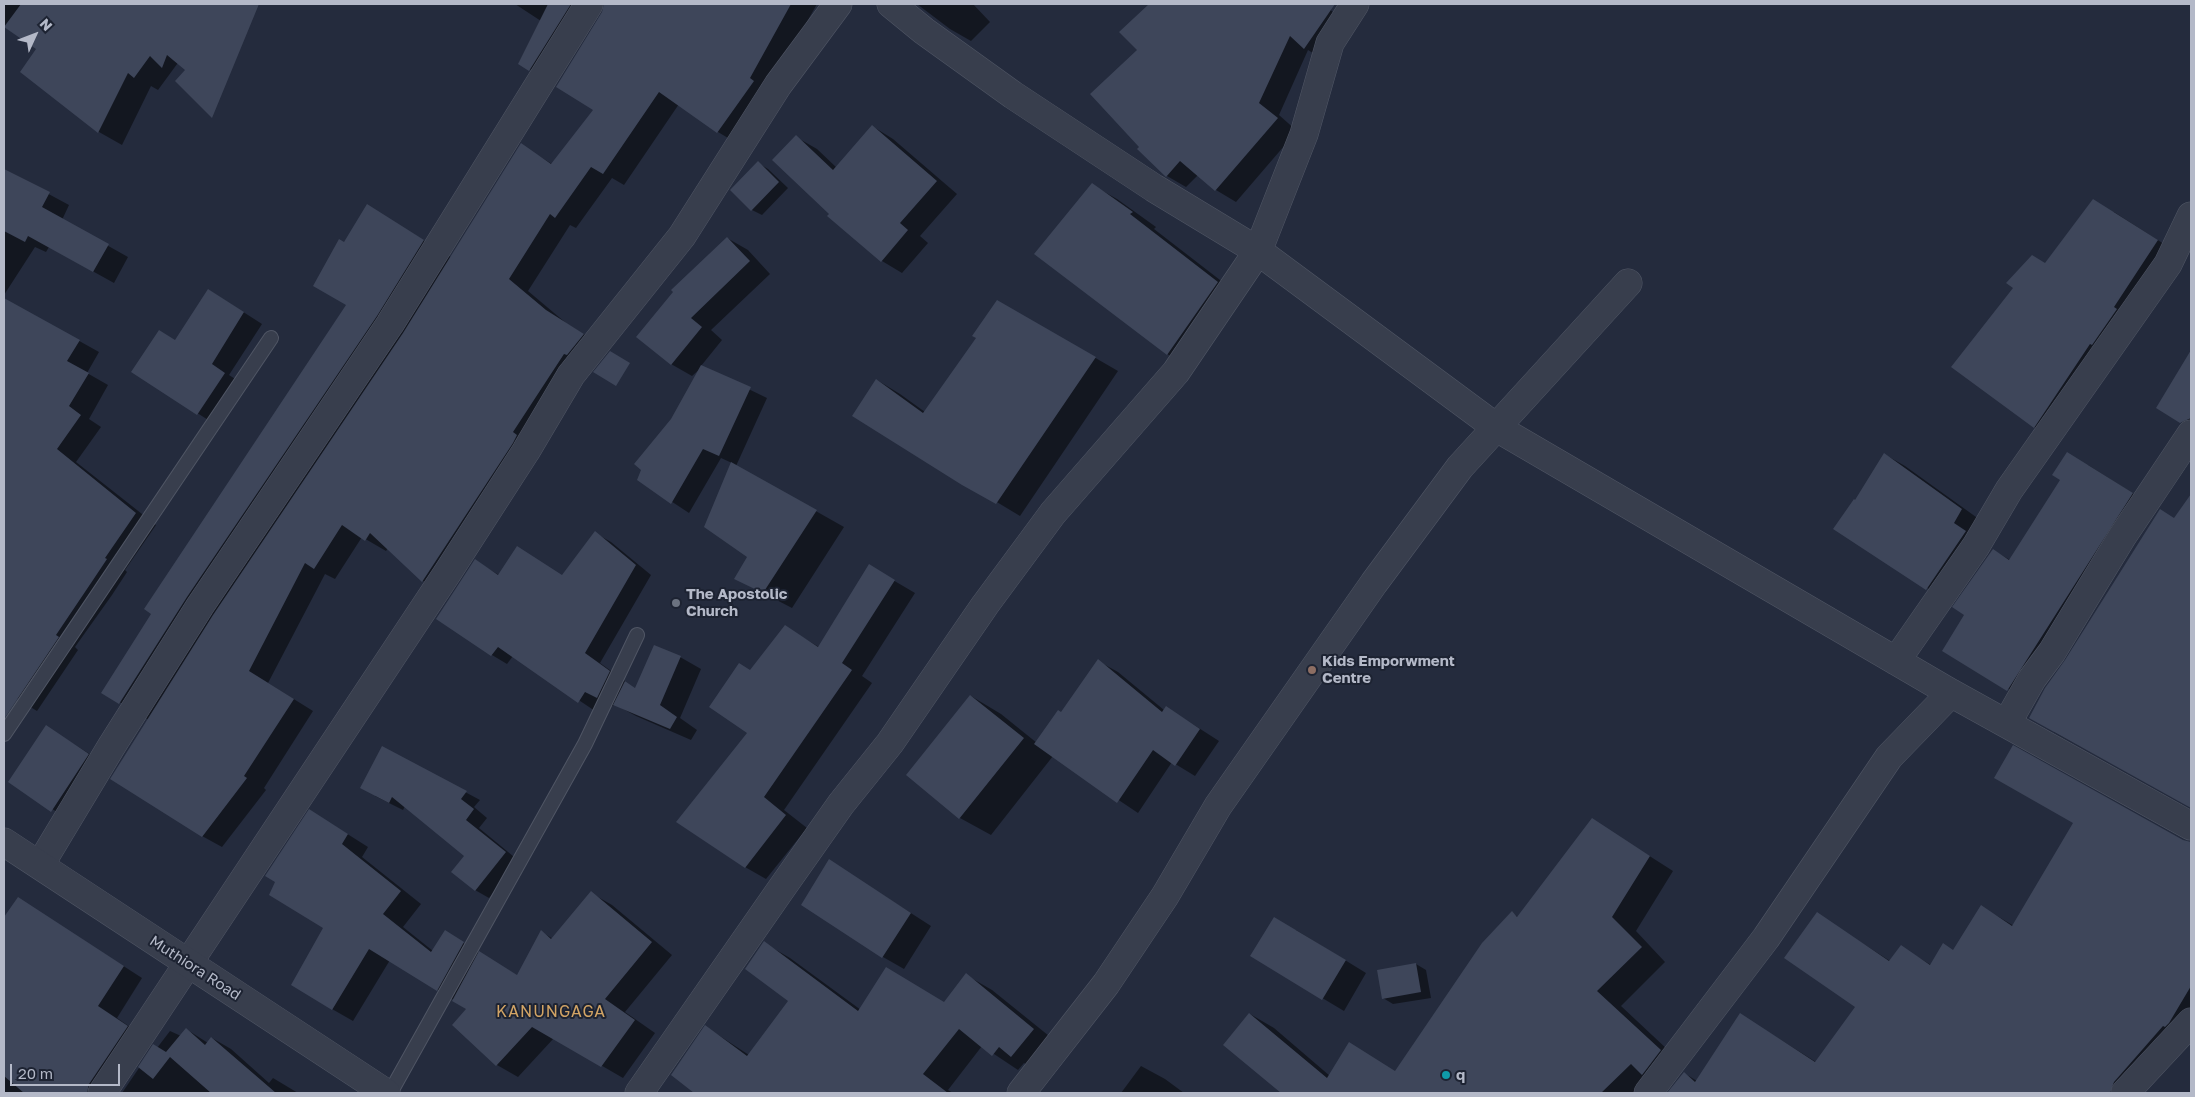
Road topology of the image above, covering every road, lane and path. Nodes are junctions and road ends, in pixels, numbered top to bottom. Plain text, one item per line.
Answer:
1 (588, 4) edge
2 (838, 4) edge
3 (891, 4) edge
4 (1355, 4) edge
5 (2191, 216) edge
6 (1258, 251) junction
7 (1628, 283) dead end
8 (271, 338) dead end
9 (1497, 428) junction
10 (2191, 434) edge
11 (637, 635) dead end
12 (1896, 661) junction
13 (1952, 693) junction
14 (2007, 723) junction
15 (4, 734) edge
16 (2191, 826) edge
17 (4, 842) edge
18 (40, 865) junction
19 (187, 963) junction
20 (2191, 1022) edge
21 (102, 1093) edge
22 (386, 1093) edge
23 (390, 1093) edge
24 (639, 1093) edge
25 (1022, 1093) edge
26 (1648, 1093) edge
27 (2125, 1093) edge

1 - 18 street
2 - 19 street
3 - 6 street
4 - 6 street
5 - 12 street
6 - 9 street
6 - 24 street
7 - 9 street
8 - 15 lane
9 - 12 street
9 - 25 street
10 - 14 street
11 - 23 lane
12 - 13 street
13 - 14 street
13 - 26 street
14 - 16 street
17 - 18 street, Muthiora Road
18 - 19 street, Muthiora Road
19 - 21 street
19 - 22 street, Muthiora Road
20 - 27 street

